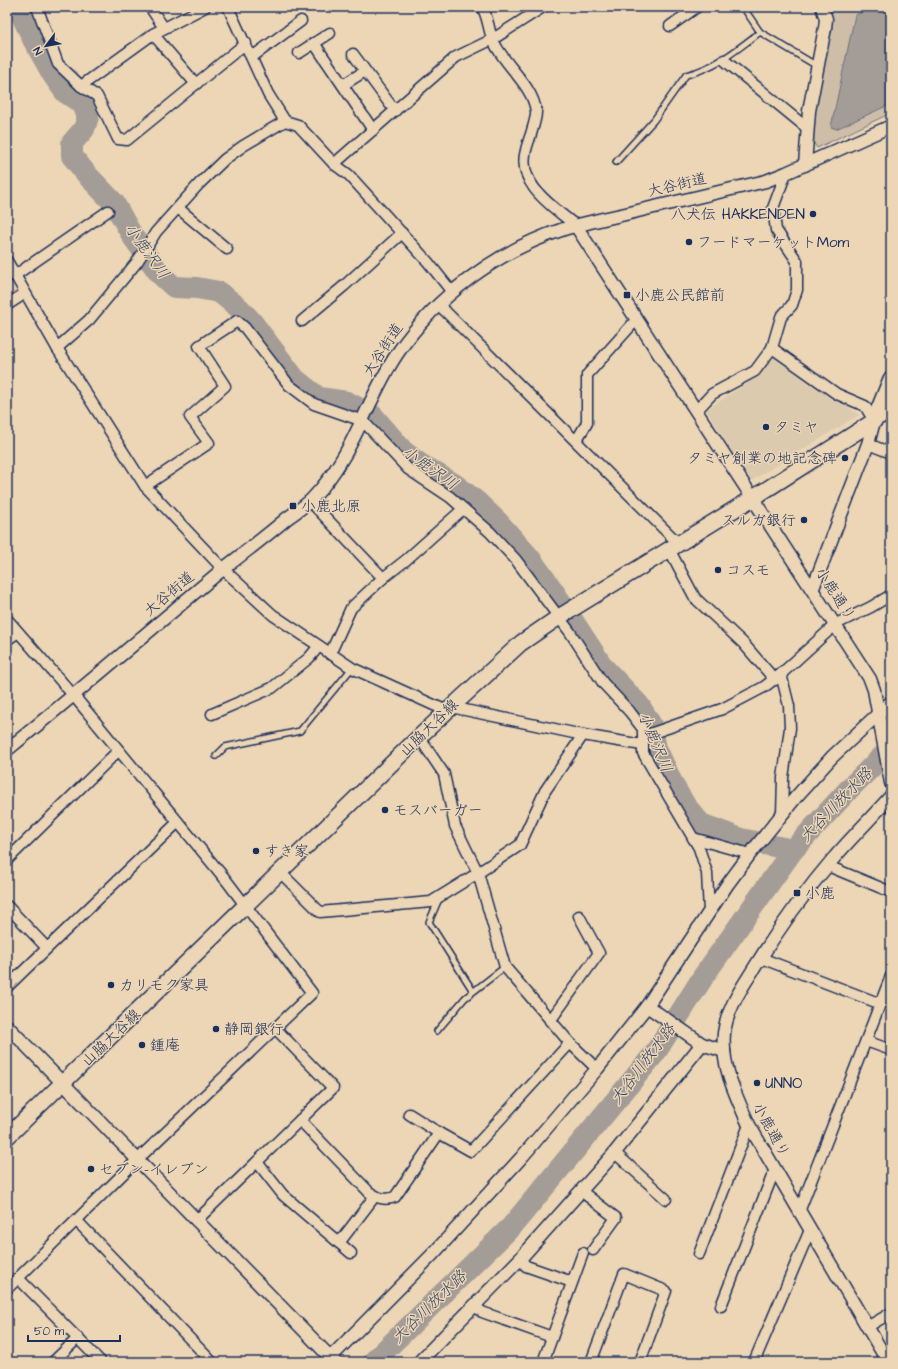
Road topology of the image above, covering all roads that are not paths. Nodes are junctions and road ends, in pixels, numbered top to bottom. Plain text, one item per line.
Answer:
1 (37, 7) edge
2 (150, 7) edge
3 (205, 7) edge
4 (228, 7) edge
5 (482, 7) edge
6 (543, 7) edge
7 (697, 7) edge
8 (743, 7) edge
9 (822, 7) edge
10 (301, 21) dead end
11 (670, 26) dead end
12 (164, 28) junction
13 (760, 32) junction
14 (153, 34) junction
15 (330, 34) dead end
16 (493, 39) junction
17 (246, 43) junction
18 (314, 43) junction
19 (299, 52) dead end
20 (353, 54) dead end
21 (252, 57) junction
22 (724, 60) junction
23 (817, 66) junction
24 (365, 71) junction
25 (196, 84) junction
26 (343, 85) junction
27 (80, 86) junction
28 (395, 111) junction
29 (285, 121) junction
30 (891, 126) edge
31 (807, 128) junction
32 (373, 130) junction
33 (616, 162) dead end
34 (334, 164) junction
35 (805, 165) junction
36 (786, 173) junction
37 (178, 208) junction
38 (108, 211) dead end
39 (576, 226) junction
40 (402, 233) junction
41 (227, 249) dead end
42 (7, 261) edge
43 (14, 276) junction
44 (452, 292) junction
45 (24, 294) junction
46 (7, 305) edge
47 (439, 305) junction
48 (637, 319) junction
49 (302, 321) dead end
50 (57, 348) junction
51 (772, 348) junction
52 (891, 380) edge
53 (697, 410) junction
54 (891, 412) edge
55 (363, 421) junction
56 (874, 421) junction
57 (576, 441) junction
58 (868, 444) junction
59 (891, 453) edge
60 (145, 486) junction
61 (753, 498) junction
62 (310, 501) junction
63 (463, 508) junction
64 (673, 546) junction
65 (224, 569) junction
66 (383, 578) junction
67 (813, 588) junction
68 (891, 595) edge
69 (560, 616) junction
70 (7, 619) edge
71 (836, 624) junction
72 (18, 632) junction
73 (7, 640) edge
74 (319, 646) junction
75 (330, 654) junction
76 (352, 668) junction
77 (778, 677) junction
78 (74, 696) junction
79 (891, 702) edge
80 (449, 709) junction
81 (878, 713) junction
82 (212, 714) dead end
83 (583, 735) junction
84 (419, 737) junction
85 (643, 740) junction
86 (7, 750) edge
87 (118, 750) junction
88 (216, 756) dead end
89 (891, 783) edge
90 (891, 796) edge
91 (782, 815) junction
92 (178, 823) junction
93 (693, 838) junction
94 (750, 854) junction
95 (7, 860) edge
96 (828, 866) junction
97 (280, 873) junction
98 (478, 873) junction
99 (891, 892) edge
100 (440, 896) junction
101 (7, 906) edge
102 (246, 907) junction
103 (710, 912) junction
104 (579, 916) dead end
105 (47, 948) junction
106 (761, 958) junction
107 (505, 967) junction
108 (891, 976) edge
109 (7, 987) edge
110 (473, 991) junction
111 (881, 1004) junction
112 (647, 1006) junction
113 (550, 1021) junction
114 (7, 1026) edge
115 (275, 1028) junction
116 (436, 1031) dead end
117 (697, 1041) junction
118 (866, 1041) junction
119 (570, 1043) junction
120 (891, 1050) edge
121 (724, 1051) junction
122 (597, 1069) junction
123 (63, 1084) junction
124 (409, 1114) dead end
125 (300, 1120) junction
126 (749, 1125) junction
127 (439, 1133) junction
128 (7, 1137) edge
129 (615, 1152) junction
130 (137, 1160) junction
131 (257, 1162) junction
132 (774, 1169) junction
133 (581, 1191) junction
134 (375, 1196) junction
135 (666, 1199) dead end
136 (799, 1212) junction
137 (77, 1221) junction
138 (196, 1221) junction
139 (810, 1230) junction
140 (339, 1243) junction
141 (594, 1250) dead end
142 (351, 1253) dead end
143 (583, 1253) dead end
144 (699, 1254) dead end
145 (520, 1259) junction
146 (18, 1278) junction
147 (572, 1282) junction
148 (7, 1289) edge
149 (474, 1305) junction
150 (721, 1306) dead end
151 (891, 1313) edge
152 (867, 1327) junction
153 (552, 1337) junction
154 (78, 1338) junction
155 (883, 1359) edge
156 (330, 1361) edge
157 (53, 1362) edge
158 (101, 1362) edge
159 (212, 1362) edge
160 (419, 1362) edge
161 (543, 1362) edge
162 (591, 1362) edge
163 (640, 1362) edge
164 (754, 1362) edge

1 - 27 street
2 - 12 street
3 - 12 street
4 - 17 street
5 - 16 street
6 - 16 street
7 - 11 street
8 - 13 lane
9 - 23 street
10 - 21 street
12 - 14 street
13 - 22 lane
13 - 23 lane
14 - 25 street
14 - 27 street
15 - 18 street
16 - 28 street
16 - 39 street
17 - 21 street
17 - 25 street
18 - 19 street
18 - 26 street
20 - 24 street
21 - 29 street
22 - 31 street
22 - 33 lane
23 - 31 street
24 - 26 street
24 - 28 street
25 - 27 street
26 - 32 street
28 - 32 street
29 - 34 street
29 - 37 street
30 - 35 street, 大谷街道
31 - 35 street
32 - 34 street
34 - 40 street
35 - 36 street, 大谷街道
36 - 39 street, 大谷街道
36 - 51 street
37 - 41 street
37 - 50 street
38 - 43 street
39 - 44 street, 大谷街道
39 - 48 street, 小鹿通り
40 - 44 street
40 - 49 street
42 - 43 street
43 - 45 street
44 - 47 street, 大谷街道
45 - 46 street
45 - 50 street
47 - 55 street, 大谷街道
47 - 57 street
48 - 53 street, 小鹿通り
48 - 57 street
50 - 60 street
51 - 53 street
51 - 56 street
52 - 56 main road
53 - 61 street, 小鹿通り
54 - 56 street
55 - 60 street
55 - 62 street, 大谷街道
55 - 63 street
56 - 58 street
56 - 61 main road, 山脇大谷線
57 - 64 street
58 - 59 street
58 - 67 street
60 - 65 street
61 - 64 main road, 山脇大谷線
61 - 67 street, 小鹿通り
62 - 65 street, 大谷街道
62 - 66 street
63 - 66 street
63 - 69 street
64 - 69 main road, 山脇大谷線
64 - 77 street
65 - 74 street
65 - 78 street, 大谷街道
66 - 75 street
67 - 71 street, 小鹿通り
68 - 71 street
69 - 80 main road, 山脇大谷線
69 - 85 street
70 - 72 street
71 - 77 street
71 - 81 street, 小鹿通り
72 - 73 street
72 - 78 street
74 - 75 street
74 - 82 street
75 - 76 street
76 - 80 street
76 - 88 lane
77 - 85 street
77 - 91 street
78 - 86 street, 大谷街道
78 - 87 street
79 - 81 street
80 - 83 street
80 - 84 main road, 山脇大谷線
81 - 89 street, 小鹿通り
81 - 91 street
83 - 85 street
83 - 98 street
84 - 97 main road, 山脇大谷線
84 - 98 street
85 - 93 street
87 - 92 street
87 - 95 street
90 - 96 street, 小鹿通り
91 - 94 street
92 - 102 street
92 - 105 street
93 - 94 street
93 - 103 street
94 - 103 street
96 - 99 street
96 - 106 street, 小鹿通り
97 - 100 street
97 - 102 main road, 山脇大谷線
98 - 100 street
98 - 107 street
100 - 110 lane
101 - 105 street
102 - 115 street
102 - 123 main road, 山脇大谷線
103 - 112 street
104 - 113 street
105 - 109 street
106 - 111 street
106 - 121 street, 小鹿通り
107 - 110 lane
107 - 113 street
108 - 111 street
110 - 116 lane
111 - 118 street
112 - 117 street
112 - 122 street
113 - 119 street
114 - 123 street
115 - 125 street
115 - 130 street
117 - 121 street
117 - 129 street
118 - 120 street
118 - 136 street
119 - 122 street
119 - 127 street
121 - 126 street, 小鹿通り
122 - 156 street
123 - 128 main road, 山脇大谷線
123 - 130 street
124 - 127 street
125 - 131 street
125 - 134 street
126 - 132 street, 小鹿通り
126 - 144 street
127 - 134 street
129 - 133 street
129 - 135 street
130 - 137 street
130 - 138 street
131 - 138 street
131 - 140 street
132 - 136 street, 小鹿通り
132 - 150 street
133 - 141 street
133 - 145 street
134 - 140 street
136 - 139 street, 小鹿通り
137 - 146 street
137 - 159 street
138 - 156 street
139 - 152 street, 小鹿通り
139 - 164 street
140 - 142 street
143 - 147 street
145 - 147 street
145 - 149 street
146 - 148 street
146 - 154 street
147 - 153 street
149 - 153 street
149 - 160 street
151 - 152 street
152 - 155 street, 小鹿通り
153 - 161 street
154 - 157 street
154 - 158 street
162 - 163 street

